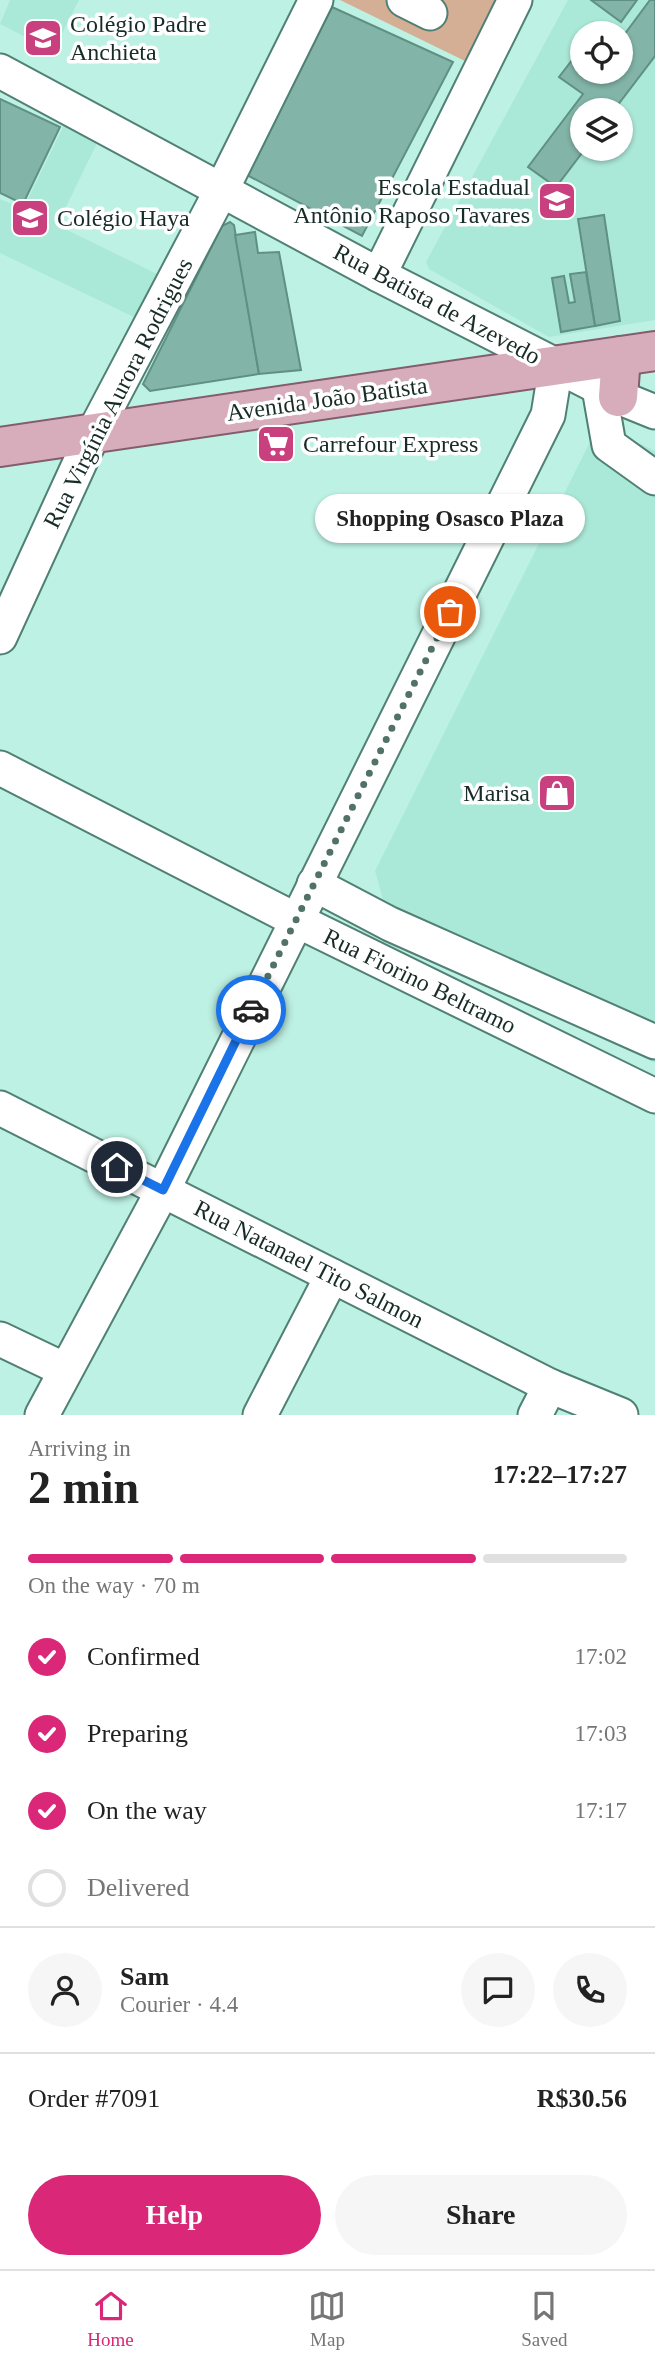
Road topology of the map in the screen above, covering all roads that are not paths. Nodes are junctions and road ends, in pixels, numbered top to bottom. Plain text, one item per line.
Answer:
1 (316, 0) edge
2 (514, 2) edge
3 (0, 71) edge
4 (222, 189) junction
5 (379, 275) junction
6 (645, 359) edge
7 (556, 366) junction
8 (608, 392) junction
9 (655, 412) edge
10 (93, 434) junction
11 (0, 447) edge
12 (655, 478) edge
13 (0, 637) edge
14 (0, 768) edge
15 (314, 884) junction
16 (296, 920) junction
17 (655, 1042) edge
18 (655, 1096) edge
19 (0, 1108) edge
20 (163, 1190) junction
21 (332, 1276) junction
22 (0, 1339) edge
23 (65, 1370) junction
24 (550, 1385) junction
25 (42, 1415) edge
26 (260, 1415) edge
27 (535, 1415) edge
28 (621, 1415) edge

1 - 4 street, Rua Virgínia Aurora Rodrigues
2 - 5 street
3 - 4 street, Rua Batista de Azevedo
4 - 5 street, Rua Batista de Azevedo
4 - 10 street, Rua Virgínia Aurora Rodrigues
5 - 7 street, Rua Batista de Azevedo
6 - 7 main road, Avenida João Batista
6 - 8 main road
7 - 8 street, Rua Batista de Azevedo
7 - 10 main road, Avenida João Batista
7 - 15 street
8 - 9 street, Rua Batista de Azevedo
8 - 12 street
10 - 11 main road, Avenida João Batista
10 - 13 street, Rua Virgínia Aurora Rodrigues
14 - 16 street, Rua Fiorino Beltramo
15 - 16 street
15 - 17 street
16 - 18 street, Rua Fiorino Beltramo
16 - 20 street
19 - 20 street, Rua Natanael Tito Salmon
20 - 21 street, Rua Natanael Tito Salmon
20 - 23 street
21 - 24 street, Rua Natanael Tito Salmon
21 - 26 street
22 - 23 street
23 - 25 street
24 - 27 street
24 - 28 street, Rua Natanael Tito Salmon

